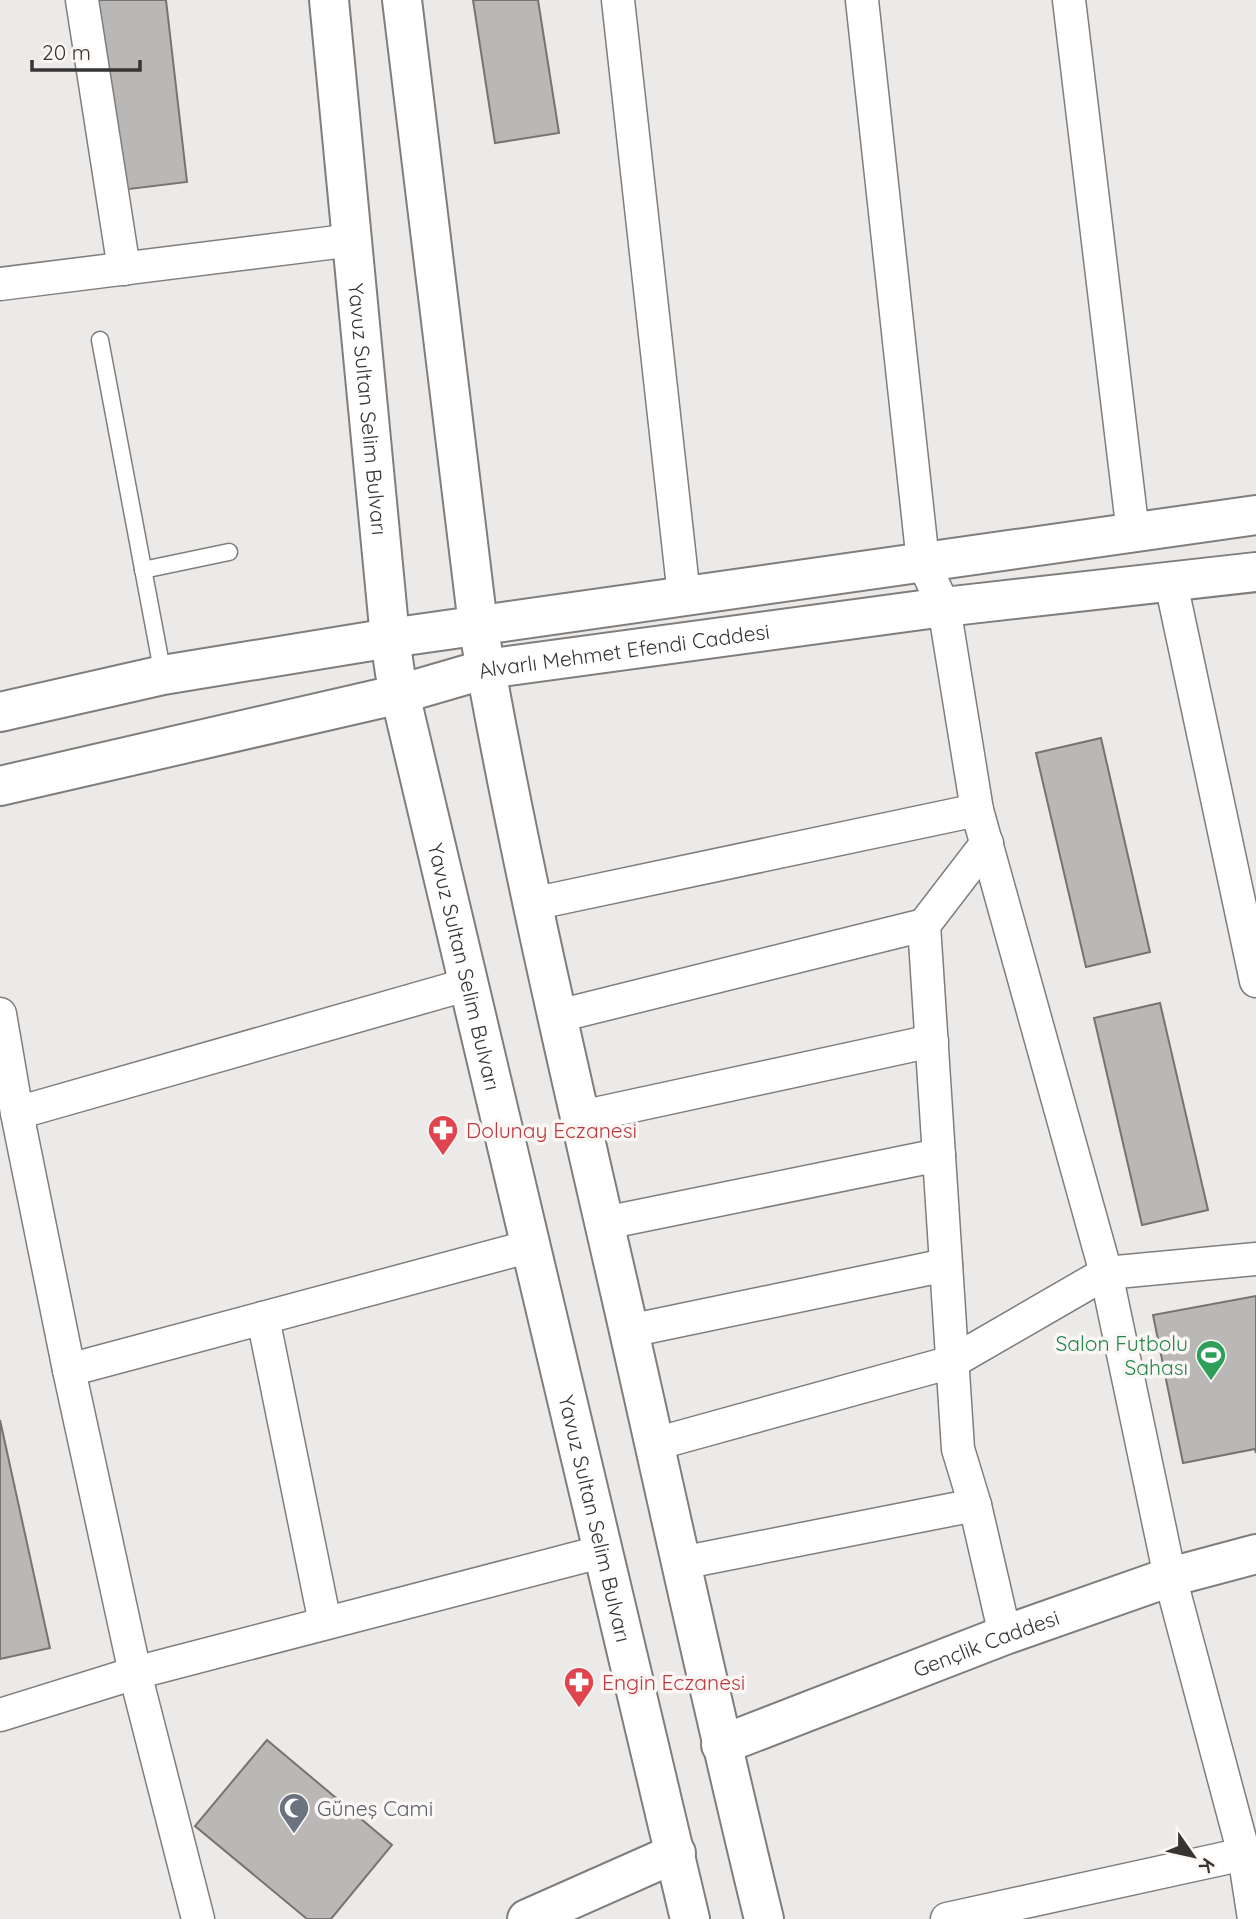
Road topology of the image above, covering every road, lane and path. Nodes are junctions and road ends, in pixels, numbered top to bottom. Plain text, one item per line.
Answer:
1 (82, 0) edge
2 (329, 0) edge
3 (402, 0) edge
4 (618, 0) edge
5 (862, 0) edge
6 (1069, 0) edge
7 (352, 240) junction
8 (124, 269) junction
9 (0, 285) edge
10 (100, 340) dead end
11 (1256, 515) edge
12 (1133, 533) junction
13 (229, 552) dead end
14 (923, 562) junction
15 (143, 570) junction
16 (1256, 572) edge
17 (1171, 583) junction
18 (684, 596) junction
19 (944, 607) junction
20 (478, 625) junction
21 (390, 638) junction
22 (486, 669) junction
23 (163, 675) junction
24 (400, 694) junction
25 (0, 712) edge
26 (0, 786) edge
27 (977, 810) junction
28 (987, 843) junction
29 (532, 904) junction
30 (924, 925) junction
31 (1256, 981) edge
32 (469, 984) junction
33 (0, 1014) edge
34 (558, 1016) junction
35 (932, 1041) junction
36 (17, 1113) junction
37 (580, 1117) junction
38 (939, 1155) junction
39 (604, 1223) junction
40 (531, 1246) junction
41 (1256, 1259) edge
42 (946, 1265) junction
43 (1106, 1273) junction
44 (262, 1318) junction
45 (629, 1331) junction
46 (953, 1362) junction
47 (69, 1370) junction
48 (654, 1444) junction
49 (975, 1505) junction
50 (604, 1551) junction
51 (1256, 1554) edge
52 (681, 1563) junction
53 (1170, 1577) junction
54 (325, 1623) junction
55 (1005, 1635) junction
56 (135, 1673) junction
57 (0, 1715) edge
58 (721, 1745) junction
59 (676, 1853) junction
60 (1244, 1854) junction
61 (198, 1919) edge
62 (527, 1919) edge
63 (690, 1919) edge
64 (764, 1919) edge
65 (947, 1919) edge
66 (1254, 1919) edge

1 - 8 street
2 - 7 main road, Yavuz Sultan Selim Bulvarı
3 - 20 main road
4 - 18 street
5 - 14 street
6 - 12 street
7 - 8 street
7 - 21 main road, Yavuz Sultan Selim Bulvarı
8 - 9 street
10 - 15 lane
11 - 12 main road
12 - 14 main road
13 - 15 lane
14 - 18 main road
14 - 19 street
15 - 23 lane
16 - 17 main road, Alvarlı Mehmet Efendi Caddesi
17 - 19 main road, Alvarlı Mehmet Efendi Caddesi
17 - 31 street
18 - 20 main road
19 - 22 main road, Alvarlı Mehmet Efendi Caddesi
19 - 27 street
20 - 21 main road
20 - 22 main road
21 - 23 main road
21 - 24 main road, Yavuz Sultan Selim Bulvarı
22 - 24 main road, Alvarlı Mehmet Efendi Caddesi
22 - 29 main road
23 - 25 main road
24 - 26 main road, Alvarlı Mehmet Efendi Caddesi
24 - 32 main road, Yavuz Sultan Selim Bulvarı
27 - 28 street
27 - 29 street
28 - 30 street
28 - 43 street
29 - 34 main road
30 - 34 street
30 - 35 street
32 - 36 street
32 - 40 main road, Yavuz Sultan Selim Bulvarı
33 - 36 street
34 - 37 main road
35 - 37 street
35 - 38 street
36 - 47 street
37 - 39 main road
38 - 39 street
38 - 42 street
39 - 45 main road
40 - 44 street
40 - 50 main road, Yavuz Sultan Selim Bulvarı
41 - 43 street
42 - 45 street
42 - 46 street
43 - 46 street
43 - 53 street
44 - 47 street
44 - 54 street
45 - 48 main road
46 - 48 street
46 - 49 street
47 - 56 street
48 - 52 main road
49 - 52 street
49 - 55 street
50 - 54 street
50 - 59 main road, Yavuz Sultan Selim Bulvarı
51 - 53 main road, Gençlik Caddesi
52 - 58 main road
53 - 55 main road, Gençlik Caddesi
53 - 60 street
54 - 56 street
55 - 58 main road, Gençlik Caddesi
56 - 57 street
56 - 61 street
58 - 64 main road
59 - 62 main road
59 - 63 main road, Yavuz Sultan Selim Bulvarı
60 - 65 street
60 - 66 street

